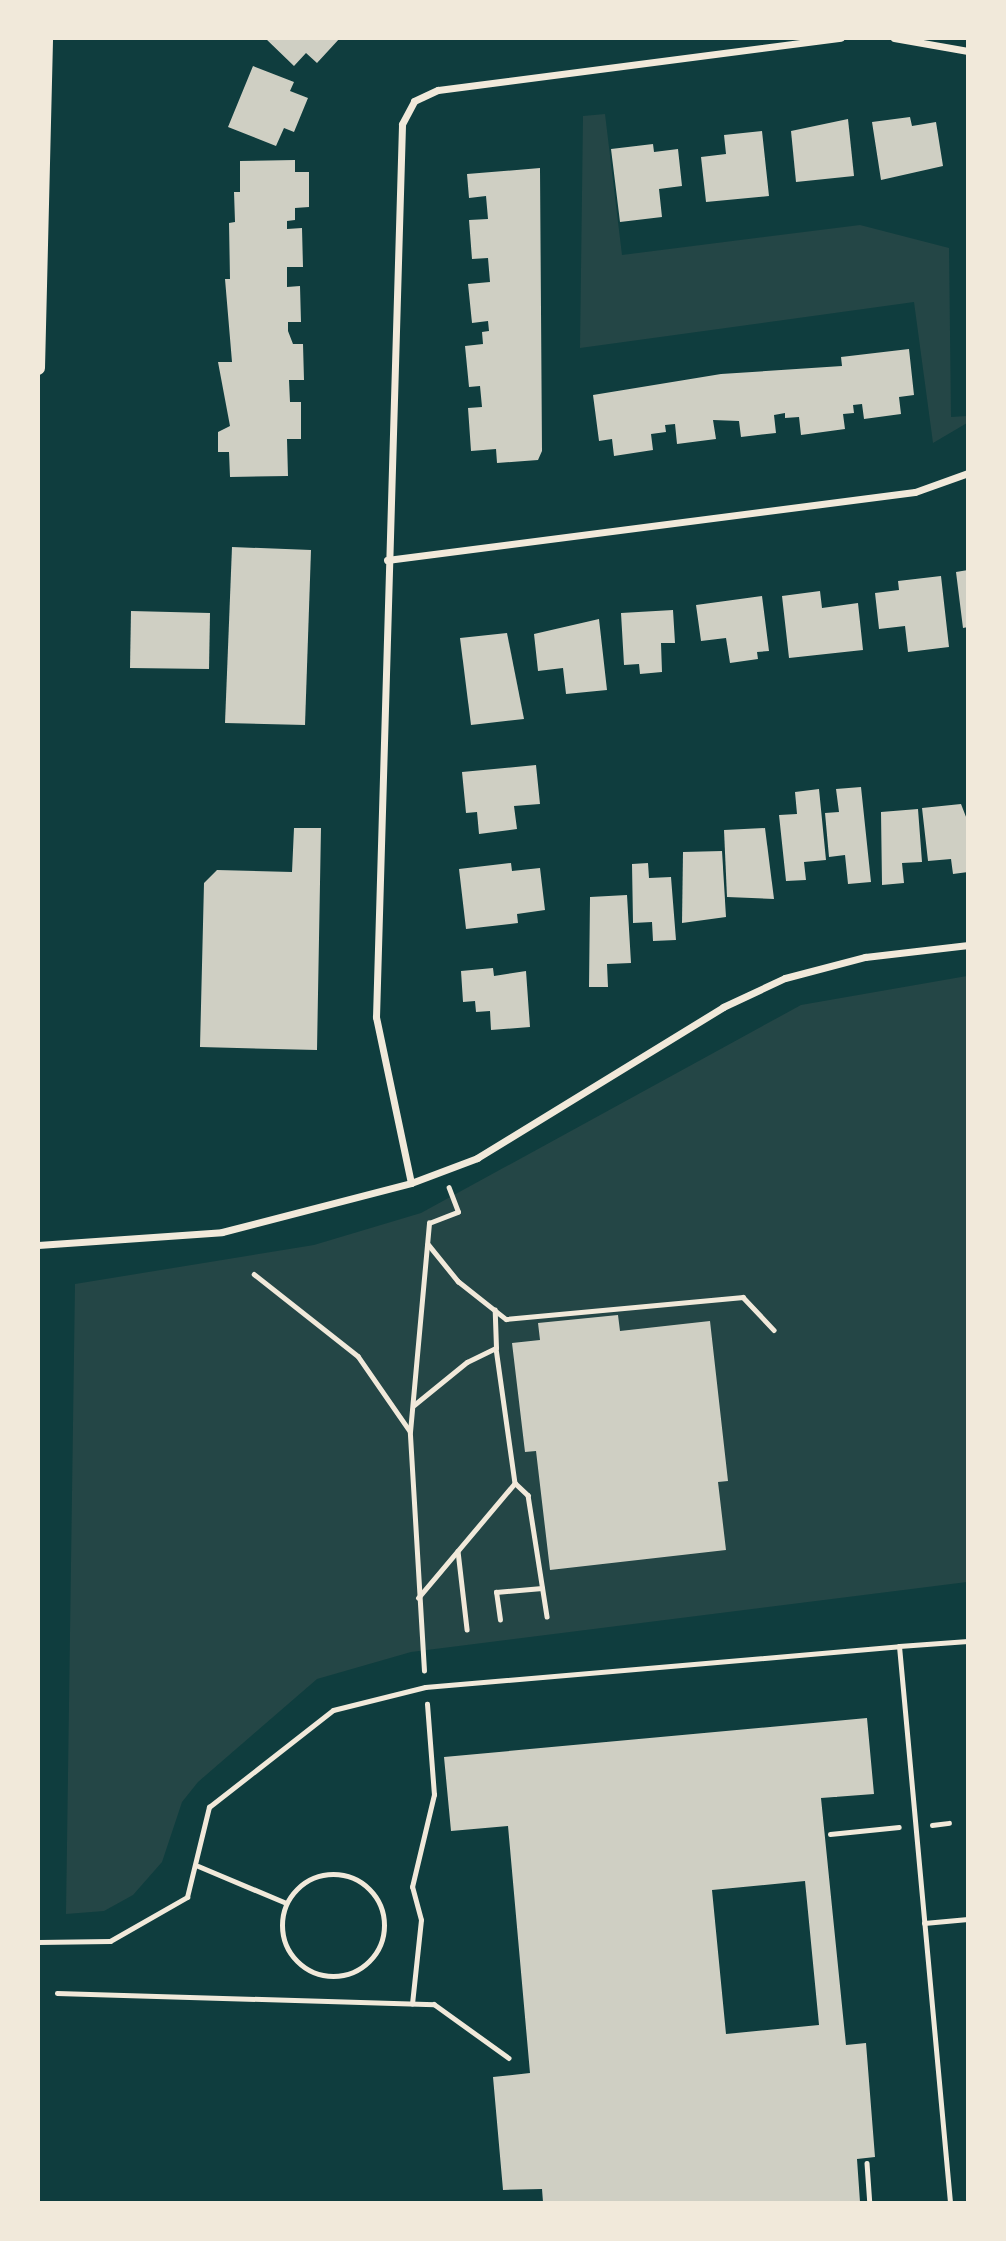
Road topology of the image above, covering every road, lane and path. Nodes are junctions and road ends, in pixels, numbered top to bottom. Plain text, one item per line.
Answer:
1 (46, 38) edge
2 (841, 38) edge
3 (894, 38) edge
4 (968, 51) edge
5 (38, 368) edge
6 (968, 473) edge
7 (387, 560) junction
8 (968, 945) edge
9 (444, 1171) junction
10 (411, 1183) junction
11 (428, 1243) junction
12 (38, 1245) edge
13 (254, 1274) dead end
14 (495, 1310) junction
15 (774, 1330) dead end
16 (496, 1348) junction
17 (414, 1405) junction
18 (410, 1432) junction
19 (515, 1483) junction
20 (458, 1550) junction
21 (542, 1588) junction
22 (418, 1599) junction
23 (547, 1617) dead end
24 (500, 1620) dead end
25 (467, 1629) dead end
26 (968, 1641) edge
27 (899, 1646) junction
28 (425, 1687) junction
29 (949, 1823) dead end
30 (915, 1826) junction
31 (830, 1834) dead end
32 (198, 1866) junction
33 (286, 1903) junction
34 (968, 1919) edge
35 (924, 1923) junction
36 (38, 1942) edge
37 (57, 1993) dead end
38 (412, 2004) junction
39 (509, 2058) dead end
40 (867, 2163) dead end
41 (870, 2203) edge
42 (950, 2203) edge

1 - 5 main road
2 - 7 street
3 - 4 street
6 - 7 street
7 - 10 street
8 - 9 street
9 - 10 street
9 - 11 path
10 - 12 street
11 - 14 path
11 - 17 path
13 - 18 path
14 - 15 path
14 - 16 path
16 - 17 path
16 - 19 path
17 - 18 path
18 - 22 path
19 - 20 path
19 - 21 path
20 - 22 path
20 - 25 path
21 - 23 path
21 - 24 path
22 - 28 path
26 - 27 lane
27 - 28 lane
27 - 30 lane
28 - 32 lane
28 - 38 path
29 - 30 path
30 - 31 path
30 - 35 lane
32 - 33 lane
32 - 36 lane
33 - 33 lane
34 - 35 lane
35 - 42 lane
37 - 38 path
38 - 39 path
40 - 41 path

